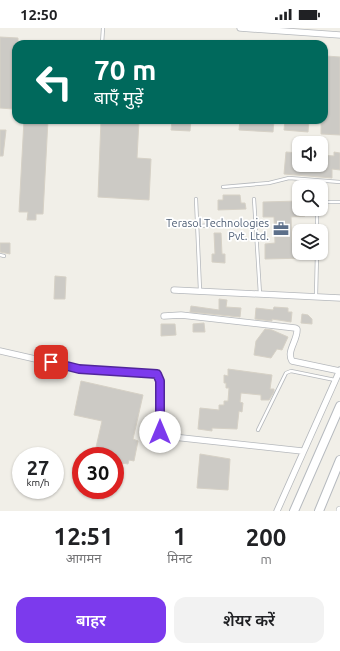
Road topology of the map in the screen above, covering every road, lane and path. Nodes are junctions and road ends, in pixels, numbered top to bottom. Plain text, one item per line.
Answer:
1 (103, 28) edge
2 (240, 28) edge
3 (340, 35) edge
4 (102, 40) edge
5 (340, 182) edge
6 (223, 187) dead end
7 (254, 198) dead end
8 (196, 199) dead end
9 (328, 202) edge
10 (340, 202) edge
11 (256, 223) junction
12 (197, 226) junction
13 (0, 256) edge
14 (4, 256) dead end
15 (316, 260) edge
16 (174, 290) dead end
17 (200, 292) junction
18 (260, 294) junction
19 (316, 297) junction
20 (340, 298) edge
21 (164, 316) dead end
22 (0, 350) edge
23 (340, 371) edge
24 (336, 380) junction
25 (340, 406) edge
26 (258, 430) dead end
27 (302, 451) junction
28 (340, 460) edge
29 (277, 511) edge
30 (294, 511) edge
31 (318, 511) edge

1 - 4 lane
2 - 3 street
5 - 6 lane
7 - 11 lane
8 - 12 lane
9 - 10 lane
11 - 12 lane
11 - 18 lane
12 - 17 lane
13 - 14 lane
15 - 19 lane
16 - 17 street
17 - 18 street
18 - 19 street
19 - 20 street
21 - 23 street
22 - 27 street
23 - 24 street
24 - 26 lane
24 - 27 street
25 - 30 main road
27 - 29 street
28 - 31 main road

